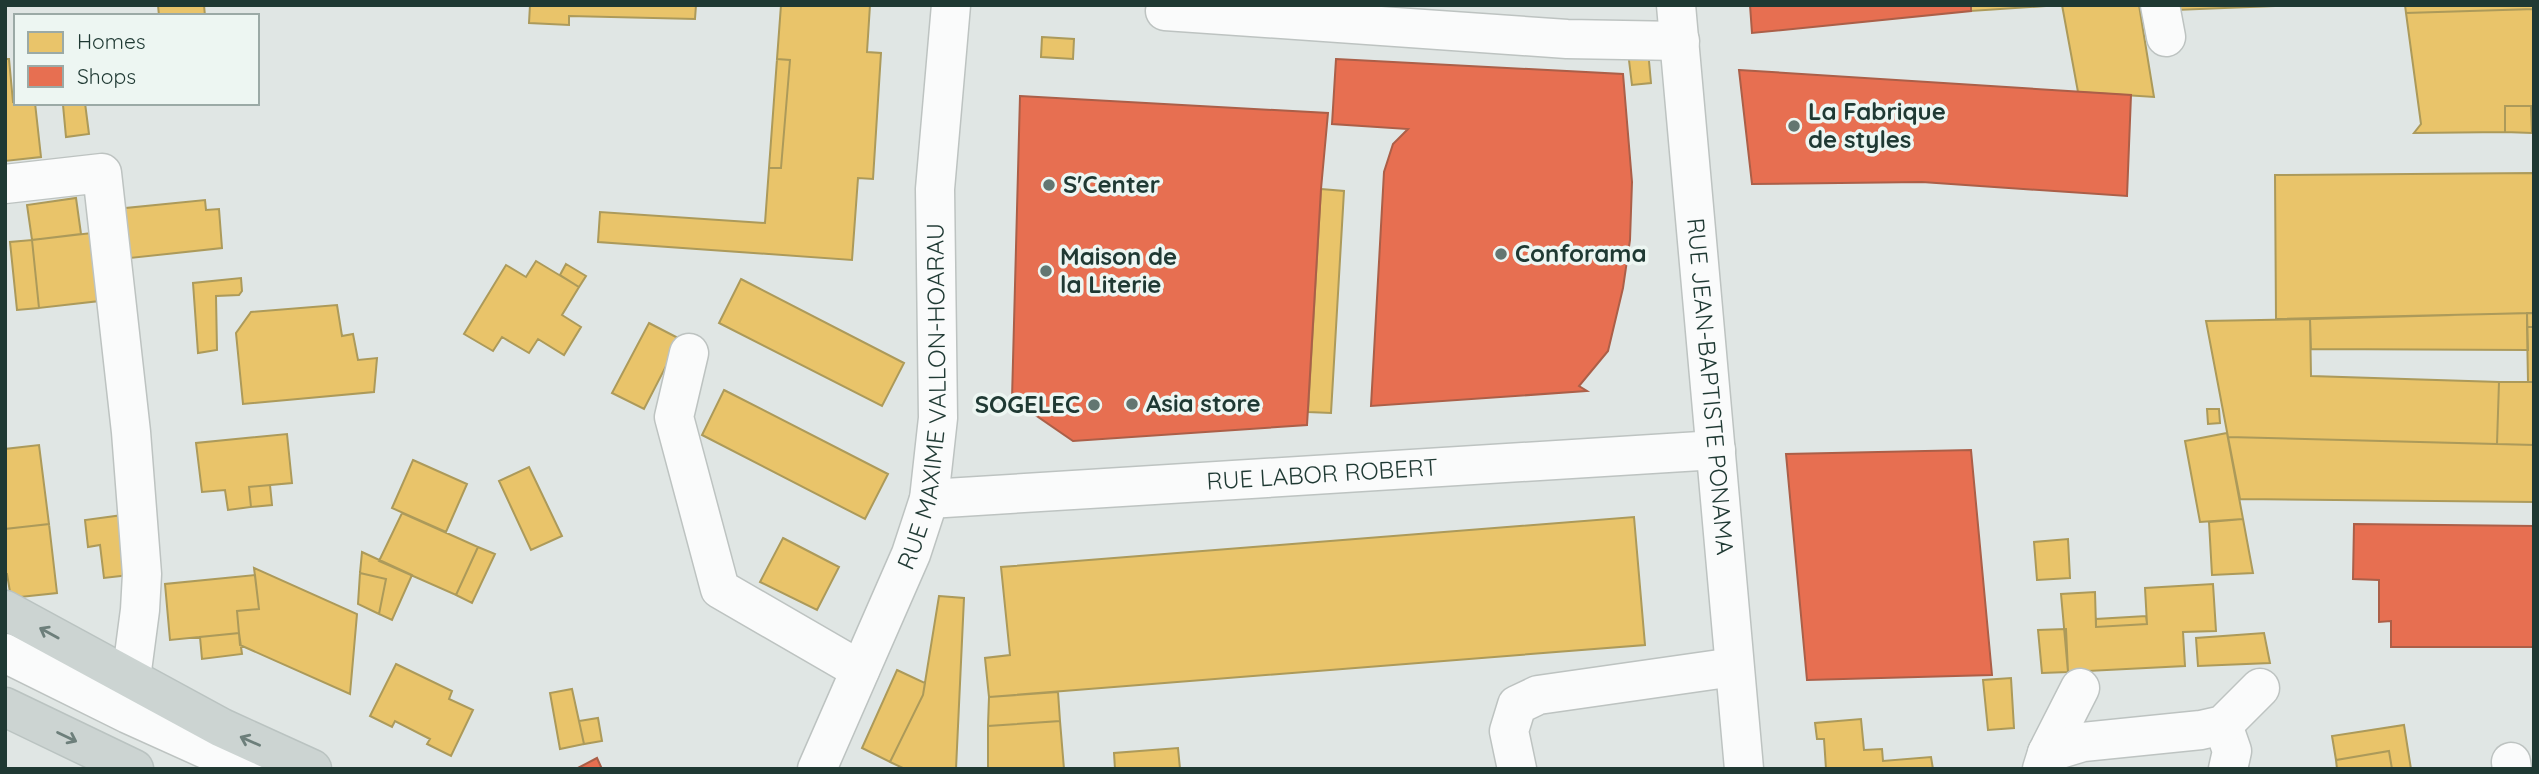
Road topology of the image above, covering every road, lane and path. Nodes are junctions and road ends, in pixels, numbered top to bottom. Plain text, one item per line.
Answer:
1 (951, 5) edge
2 (1165, 11) dead end
3 (1678, 23) edge
4 (5, 184) edge
5 (689, 354) dead end
6 (1716, 450) junction
7 (929, 499) junction
8 (5, 610) edge
9 (5, 653) edge
10 (1734, 667) junction
11 (860, 670) junction
12 (131, 678) junction
13 (2080, 688) dead end
14 (2260, 688) dead end
15 (5, 707) edge
16 (2223, 725) junction
17 (2045, 761) edge
18 (134, 769) edge
19 (250, 769) edge
20 (312, 769) edge
21 (817, 769) edge
22 (1517, 769) edge
23 (1744, 769) edge
24 (2228, 769) edge

1 - 7 street, RUE MAXIME VALLON-HOARAU
2 - 3 street
3 - 6 street, RUE JEAN-BAPTISTE PONAMA
4 - 12 street
5 - 11 street
6 - 7 street, RUE LABOR ROBERT
6 - 10 street, RUE JEAN-BAPTISTE PONAMA
7 - 11 street, RUE MAXIME VALLON-HOARAU
12 -> 8 main road
9 - 19 street
10 - 22 street
10 - 23 street, RUE JEAN-BAPTISTE PONAMA
11 - 21 street, RUE MAXIME VALLON-HOARAU
20 -> 12 main road
13 - 17 street
14 - 16 street
15 -> 18 main road
16 - 17 street
16 - 24 street

